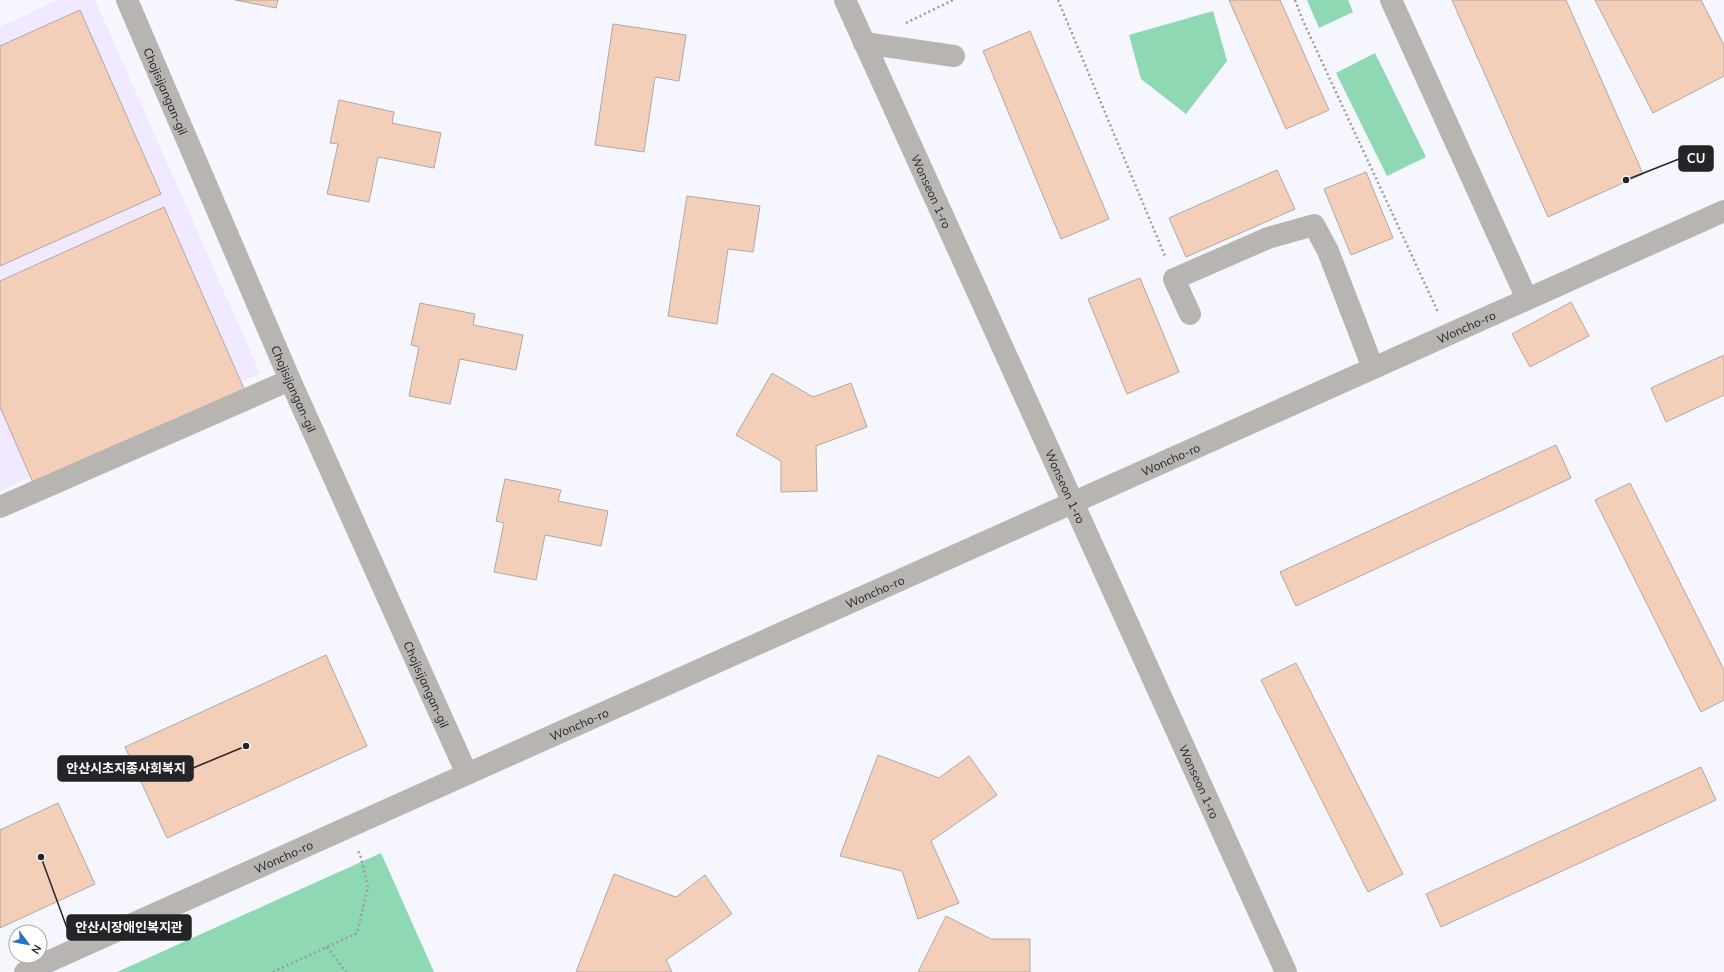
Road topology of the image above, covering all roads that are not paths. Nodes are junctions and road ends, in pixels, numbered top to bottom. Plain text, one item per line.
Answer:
1 (127, 0) edge
2 (845, 0) edge
3 (1391, 0) edge
4 (864, 43) junction
5 (954, 56) dead end
6 (1724, 211) edge
7 (1527, 299) junction
8 (1190, 314) dead end
9 (1373, 368) junction
10 (290, 380) junction
11 (1073, 502) junction
12 (0, 508) edge
13 (467, 774) junction
14 (25, 972) edge
15 (1286, 972) edge

1 - 10 street, Chojisijangan-gil
2 - 4 street, Wonseon 1-ro
3 - 7 street
4 - 5 street
4 - 11 street, Wonseon 1-ro
6 - 7 street, Woncho-ro
7 - 9 street, Woncho-ro
8 - 9 street
9 - 11 street, Woncho-ro
10 - 12 street
10 - 13 street, Chojisijangan-gil
11 - 13 street, Woncho-ro
11 - 15 street, Wonseon 1-ro
13 - 14 street, Woncho-ro

